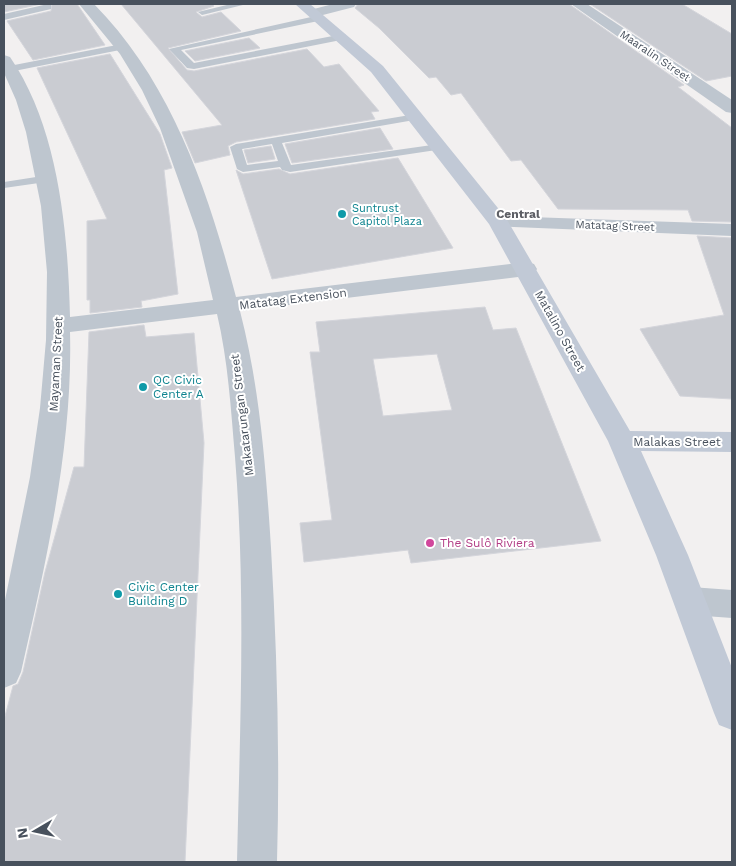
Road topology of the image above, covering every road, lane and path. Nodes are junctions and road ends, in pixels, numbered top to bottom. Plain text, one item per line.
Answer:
1 (86, 4) edge
2 (243, 4) edge
3 (349, 4) edge
4 (578, 4) edge
5 (48, 7) dead end
6 (202, 12) dead end
7 (312, 12) edge
8 (4, 18) edge
9 (343, 37) junction
10 (122, 46) junction
11 (6, 66) edge
12 (732, 108) edge
13 (416, 117) junction
14 (276, 140) junction
15 (439, 147) junction
16 (285, 163) junction
17 (48, 179) junction
18 (4, 184) edge
19 (499, 222) junction
20 (732, 230) edge
21 (526, 269) junction
22 (228, 307) junction
23 (59, 326) junction
24 (622, 441) junction
25 (732, 442) edge
26 (691, 601) junction
27 (732, 604) edge
28 (4, 672) edge
29 (732, 713) edge
30 (257, 862) edge

1 - 10 street, Makatarungan Street
2 - 6 lane
3 - 7 street
4 - 12 street, Maaralin Street
5 - 8 lane
7 - 9 street, Matalino Street
7 - 9 lane
9 - 13 street, Matalino Street
10 - 11 lane
10 - 22 street, Makatarungan Street
11 - 17 street, Mayaman Street
13 - 14 lane
13 - 15 street, Matalino Street
14 - 16 lane
14 - 16 lane
15 - 16 lane
15 - 19 street, Matalino Street
17 - 18 lane
17 - 23 street, Mayaman Street
19 - 20 street, Matatag Street
19 - 21 street, Matalino Street
21 - 22 street, Matatag Extension
21 - 24 street, Matalino Street
22 - 23 street, Matatag Extension
22 - 30 street, Makatarungan Street
23 - 28 street, Mayaman Street
24 - 25 street, Malakas Street
24 - 26 street, Matalino Street
26 - 27 street
26 - 29 street, Matalino Street

